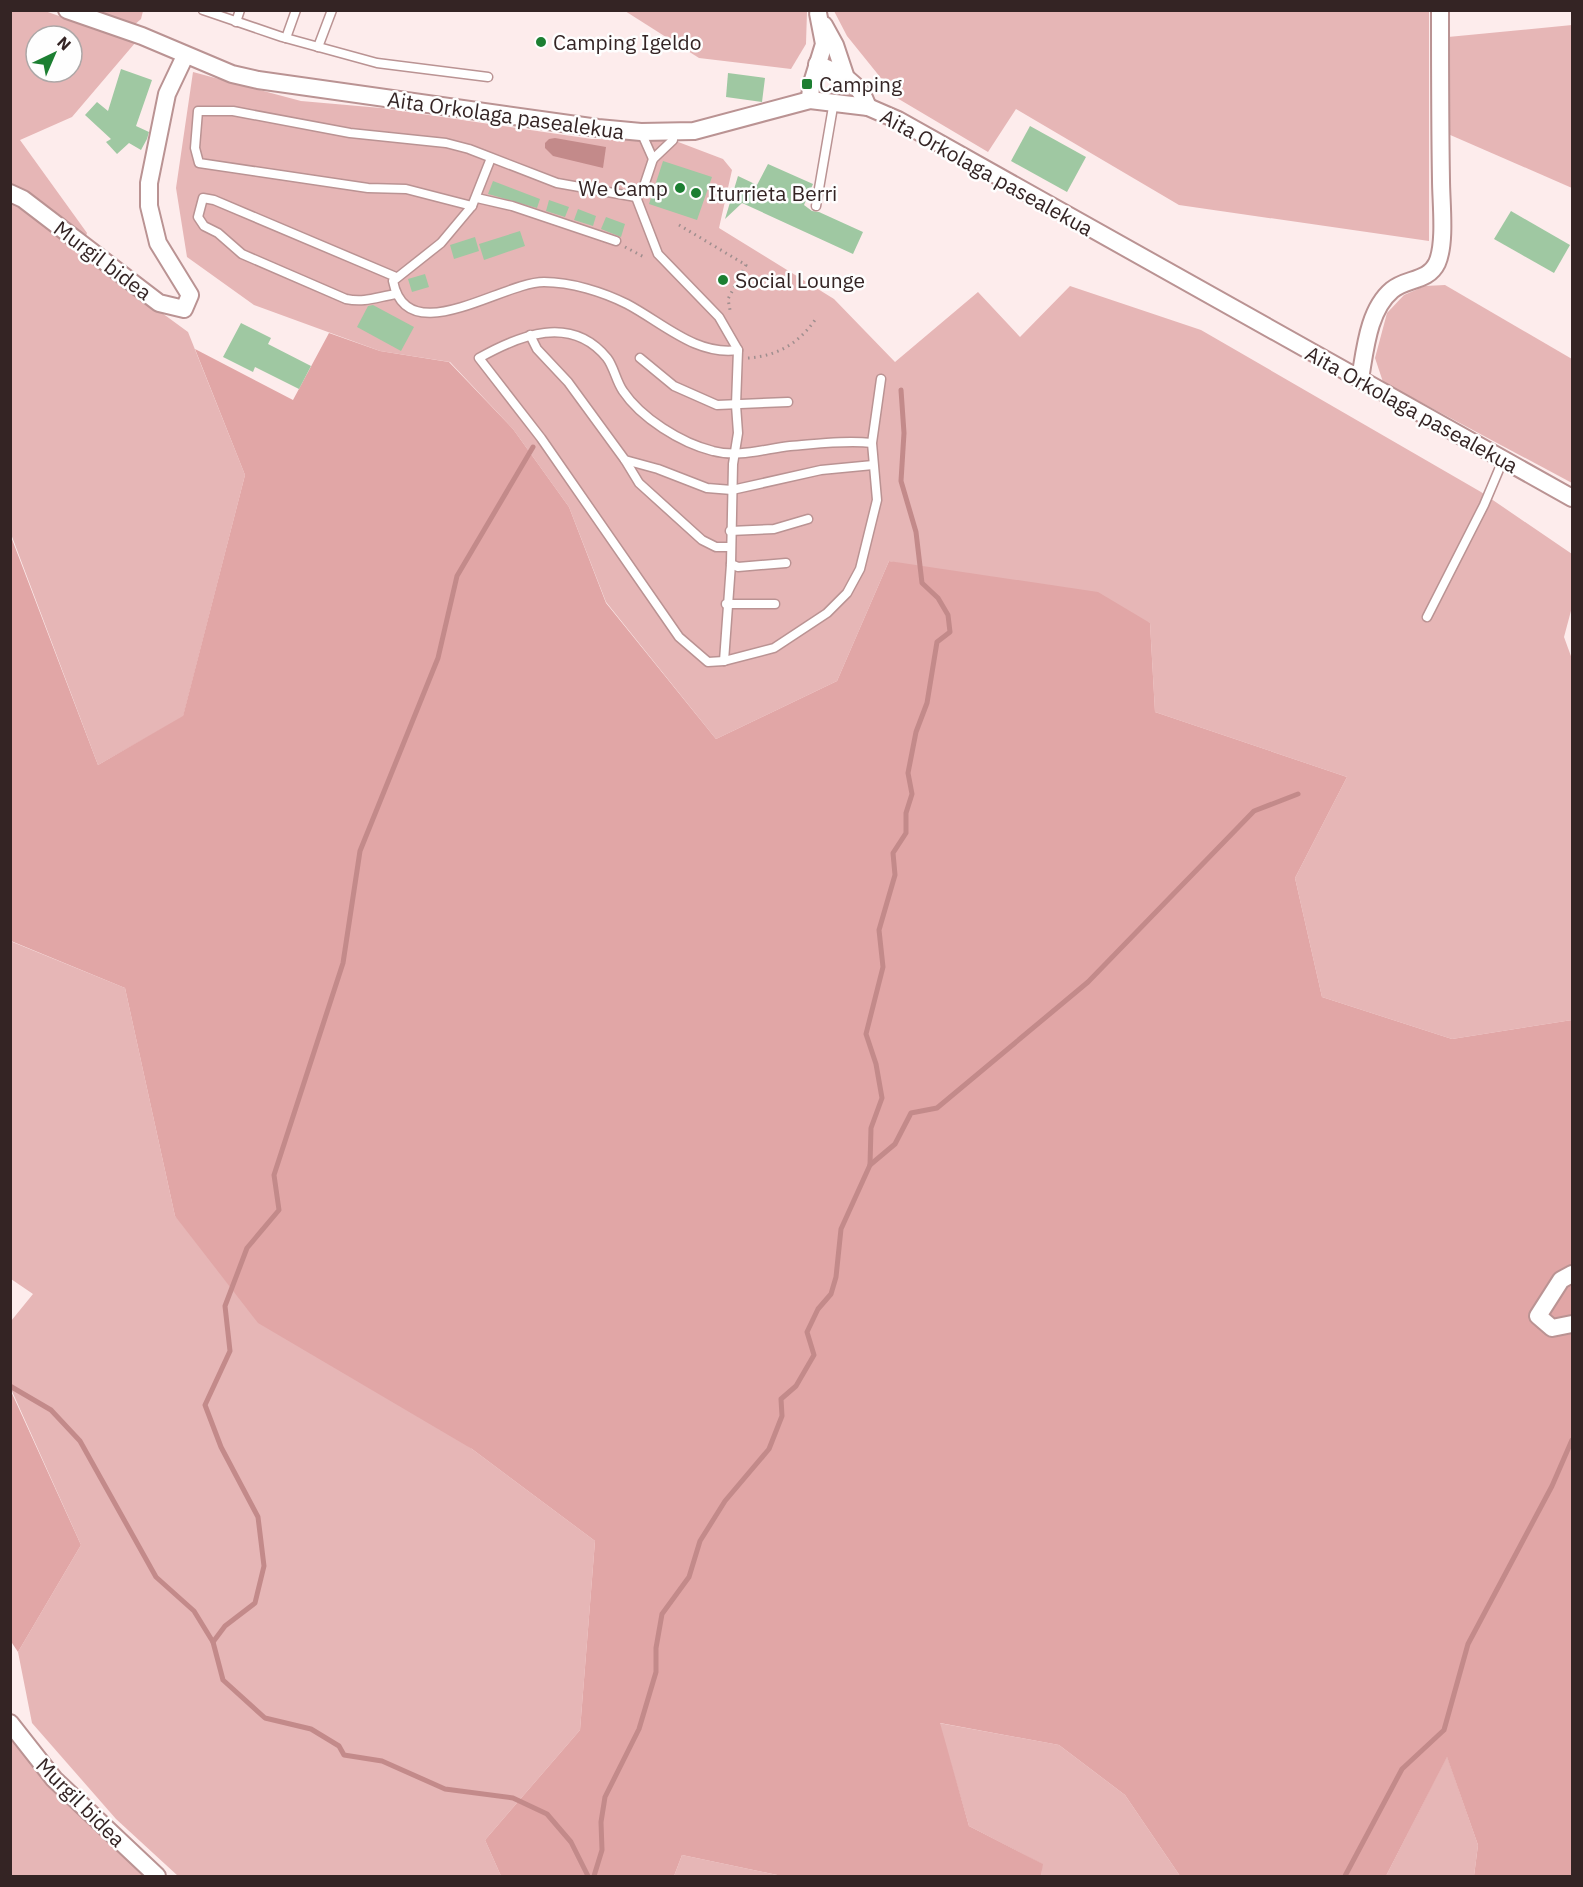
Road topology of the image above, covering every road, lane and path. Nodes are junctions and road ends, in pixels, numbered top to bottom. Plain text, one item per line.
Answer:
1 (67, 10) edge
2 (203, 10) edge
3 (240, 10) edge
4 (296, 10) edge
5 (332, 10) edge
6 (1440, 10) edge
7 (818, 12) edge
8 (236, 22) junction
9 (286, 38) junction
10 (318, 47) junction
11 (185, 56) junction
12 (817, 64) junction
13 (845, 75) junction
14 (488, 77) dead end
15 (810, 100) junction
16 (834, 101) junction
17 (868, 106) junction
18 (641, 132) junction
19 (673, 132) junction
20 (490, 158) junction
21 (653, 159) junction
22 (10, 193) edge
23 (636, 197) junction
24 (475, 202) junction
25 (816, 206) dead end
26 (680, 225) dead end
27 (616, 241) dead end
28 (396, 277) junction
29 (396, 294) junction
30 (728, 299) dead end
31 (815, 320) dead end
32 (530, 335) junction
33 (738, 354) junction
34 (640, 358) dead end
35 (881, 379) dead end
36 (1360, 379) junction
37 (788, 402) dead end
38 (736, 405) junction
39 (872, 443) junction
40 (735, 454) junction
41 (625, 460) junction
42 (1503, 460) junction
43 (873, 465) junction
44 (732, 490) junction
45 (1572, 498) edge
46 (808, 519) dead end
47 (730, 531) junction
48 (730, 547) junction
49 (786, 563) dead end
50 (731, 564) junction
51 (726, 604) junction
52 (775, 604) dead end
53 (1427, 617) dead end
54 (724, 661) junction
55 (1572, 1274) edge
56 (1572, 1324) edge
57 (10, 1723) edge
58 (157, 1876) edge

1 - 11 street, Aita Orkolaga pasealekua
2 - 8 lane
3 - 8 lane
4 - 9 lane
5 - 10 lane
6 - 36 street
7 - 12 street
7 - 13 street
8 - 9 lane
9 - 10 lane
10 - 14 lane
11 - 18 street, Aita Orkolaga pasealekua
11 - 22 street, Murgil bidea
12 - 13 street
12 - 15 street
13 - 17 street
15 - 16 street, Aita Orkolaga pasealekua
15 - 19 street, Aita Orkolaga pasealekua
16 - 17 street, Aita Orkolaga pasealekua
16 - 25 lane
17 - 36 street, Aita Orkolaga pasealekua
18 - 19 street, Aita Orkolaga pasealekua
18 - 21 lane
19 - 21 lane
20 - 23 lane
20 - 24 lane
20 - 24 lane
21 - 23 lane
23 - 33 lane
24 - 27 lane
24 - 28 lane
26 - 30 path
28 - 29 lane
28 - 29 lane
29 - 33 lane
31 - 33 path
32 - 40 lane
32 - 41 lane
32 - 54 lane
33 - 38 lane
34 - 38 lane
35 - 39 lane
36 - 42 street, Aita Orkolaga pasealekua
37 - 38 lane
38 - 40 lane
39 - 40 lane
39 - 43 lane
40 - 44 lane
41 - 44 lane
41 - 48 lane
42 - 45 street, Aita Orkolaga pasealekua
42 - 53 lane
43 - 44 lane
43 - 54 lane
44 - 47 lane
46 - 47 lane
47 - 48 lane
48 - 50 lane
49 - 50 lane
50 - 51 lane
51 - 52 lane
51 - 54 lane
55 - 56 street
57 - 58 street, Murgil bidea

